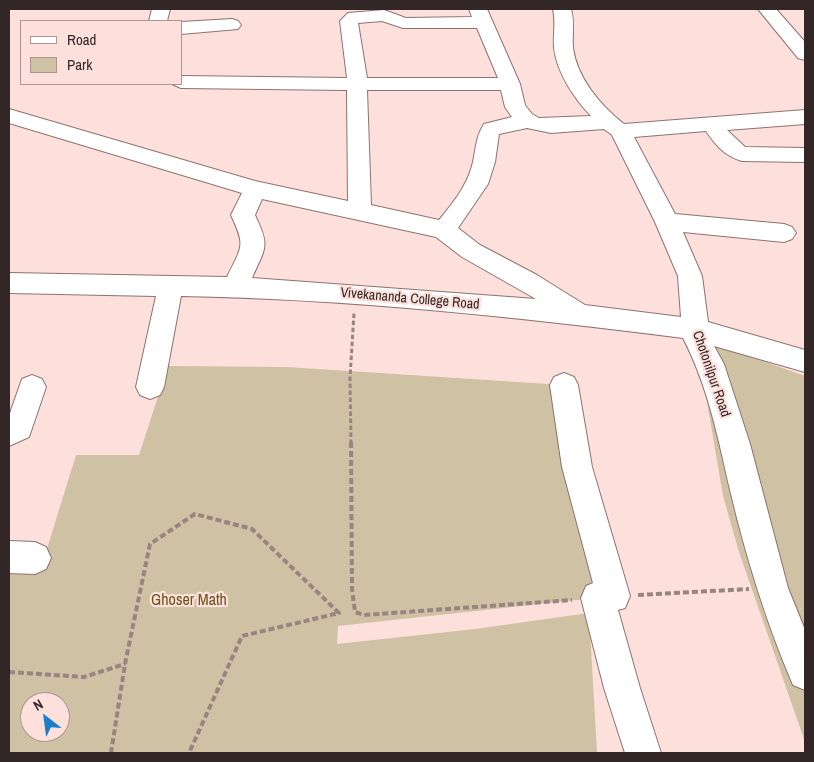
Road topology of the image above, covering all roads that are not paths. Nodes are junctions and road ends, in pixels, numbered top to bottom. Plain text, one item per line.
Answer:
1 (562, 9) edge
2 (767, 9) edge
3 (481, 15) edge
4 (232, 25) dead end
5 (182, 28) edge
6 (805, 54) edge
7 (182, 82) edge
8 (353, 84) junction
9 (510, 84) junction
10 (9, 116) edge
11 (805, 117) edge
12 (530, 122) junction
13 (712, 124) junction
14 (613, 126) junction
15 (805, 155) edge
16 (255, 189) junction
17 (360, 211) junction
18 (666, 222) junction
19 (444, 230) junction
20 (784, 233) dead end
21 (9, 282) edge
22 (170, 287) junction
23 (235, 287) junction
24 (588, 316) junction
25 (694, 329) junction
26 (805, 361) edge
27 (564, 385) dead end
28 (32, 387) dead end
29 (150, 387) dead end
30 (9, 433) edge
31 (805, 673) edge
32 (644, 753) edge

1 - 14 street, Chotonilpur Road
2 - 6 street
3 - 8 street
3 - 9 street
4 - 5 street
7 - 8 street
8 - 9 street
8 - 17 street
9 - 12 street
10 - 16 street
11 - 13 street
12 - 14 street
12 - 19 street
13 - 14 street
13 - 15 street
14 - 18 street, Chotonilpur Road
16 - 17 street
16 - 23 street
17 - 19 street
18 - 20 street
18 - 25 street, Chotonilpur Road
19 - 24 street
21 - 22 street, Vivekananda College Road
22 - 23 street, Vivekananda College Road
22 - 29 street
23 - 24 street, Vivekananda College Road
24 - 25 street, Vivekananda College Road
25 - 26 street, Vivekananda College Road
25 - 31 street, Chotonilpur Road
27 - 32 street
28 - 30 street

